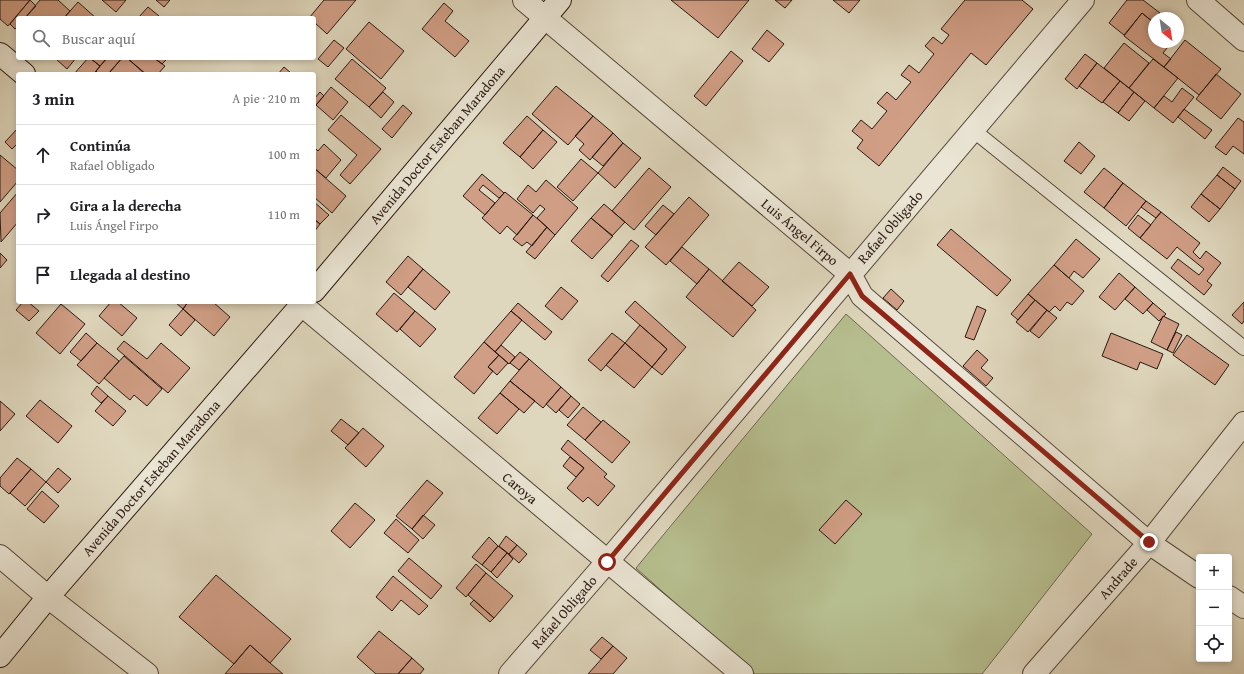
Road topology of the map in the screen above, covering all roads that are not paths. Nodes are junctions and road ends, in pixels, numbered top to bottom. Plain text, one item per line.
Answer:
1 (524, 0) edge
2 (560, 0) edge
3 (1083, 0) edge
4 (1198, 0) edge
5 (545, 17) junction
6 (1244, 40) edge
7 (0, 54) edge
8 (22, 72) edge
9 (973, 130) junction
10 (850, 274) junction
11 (316, 287) edge
12 (302, 304) edge
13 (310, 304) edge
14 (1244, 348) edge
15 (1244, 423) edge
16 (1149, 542) junction
17 (0, 556) edge
18 (607, 562) junction
19 (1196, 575) edge
20 (48, 597) junction
21 (1232, 599) edge
22 (1244, 607) edge
23 (0, 656) edge
24 (146, 674) edge
25 (510, 674) edge
26 (742, 674) edge
27 (1034, 674) edge

1 - 5 street, Luis Ángel Firpo
2 - 5 street, Avenida Doctor Esteban Maradona
3 - 9 street, Rafael Obligado
4 - 6 street
5 - 10 street, Luis Ángel Firpo
5 - 11 street, Avenida Doctor Esteban Maradona
7 - 8 street
9 - 10 street, Rafael Obligado
9 - 14 lane
10 - 16 street, Luis Ángel Firpo
10 - 18 street, Rafael Obligado
12 - 20 street, Avenida Doctor Esteban Maradona
13 - 18 street, Caroya
15 - 16 street, Andrade
16 - 19 street, Luis Ángel Firpo
16 - 27 street, Andrade
17 - 20 street
18 - 25 street, Rafael Obligado
18 - 26 street, Caroya
20 - 23 street, Avenida Doctor Esteban Maradona
20 - 24 street
21 - 22 street

